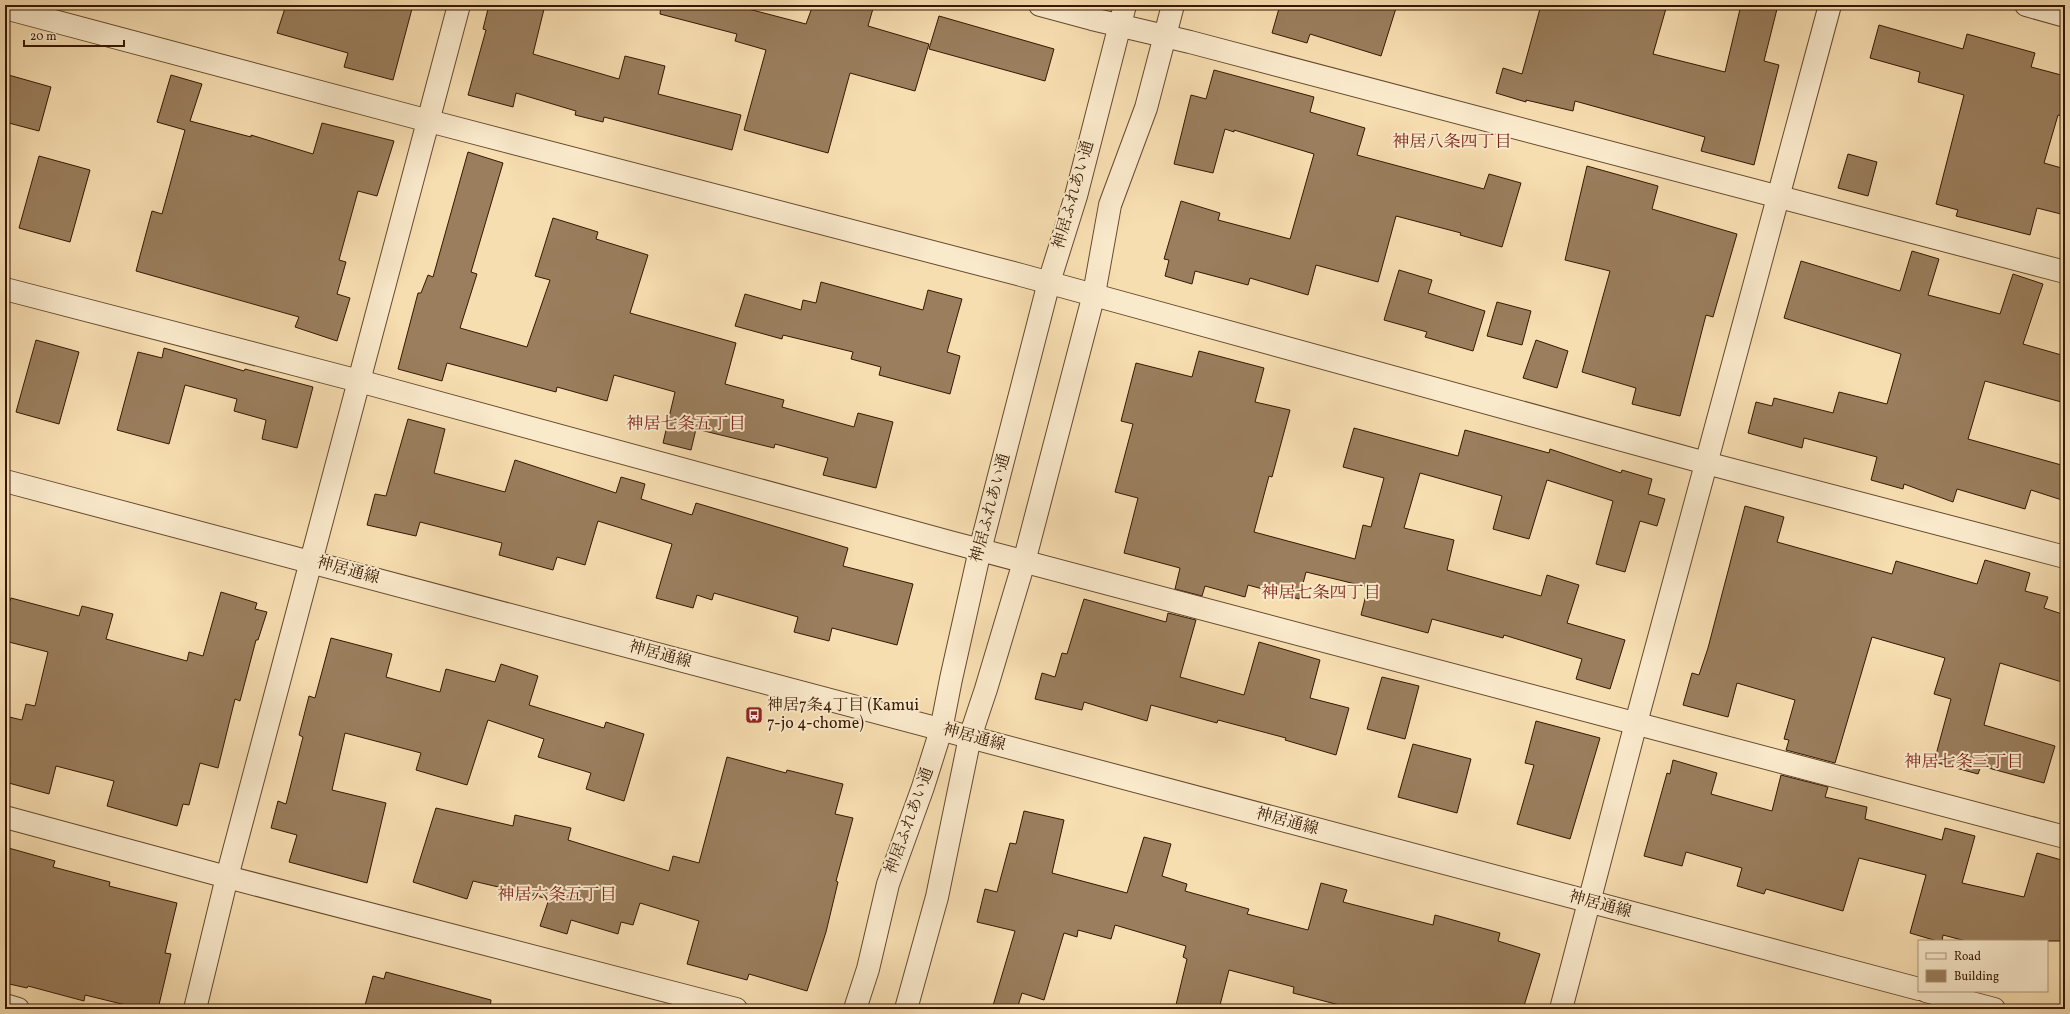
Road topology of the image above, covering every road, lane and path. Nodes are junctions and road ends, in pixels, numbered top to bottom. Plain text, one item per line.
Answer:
1 (459, 5) edge
2 (1040, 5) edge
3 (1125, 5) edge
4 (1173, 5) edge
5 (1830, 5) edge
6 (2026, 5) edge
7 (5, 8) edge
8 (2065, 16) edge
9 (1119, 26) junction
10 (1164, 36) junction
11 (429, 121) junction
12 (1779, 196) junction
13 (2065, 272) edge
14 (1049, 282) junction
15 (5, 289) edge
16 (1094, 294) junction
17 (359, 381) junction
18 (1706, 463) junction
19 (5, 481) edge
20 (980, 550) junction
21 (2065, 557) edge
22 (310, 561) junction
23 (1024, 562) junction
24 (1636, 723) junction
25 (941, 730) junction
26 (970, 737) junction
27 (5, 817) edge
28 (2065, 837) edge
29 (226, 877) junction
30 (1590, 902) junction
31 (1918, 989) edge
32 (1930, 992) edge
33 (5, 1005) edge
34 (18, 1009) edge
35 (195, 1009) edge
36 (736, 1009) edge
37 (855, 1009) edge
38 (906, 1009) edge
39 (1561, 1009) edge
40 (1994, 1009) edge

1 - 11 street
2 - 9 street
3 - 9 street, 神居ふれあい通
4 - 10 street
5 - 12 street
6 - 8 street
7 - 11 street
9 - 10 street
9 - 14 street, 神居ふれあい通
10 - 12 street
10 - 16 street
11 - 14 street
11 - 17 street
12 - 13 street
12 - 18 street
14 - 16 street
14 - 20 street, 神居ふれあい通
15 - 17 street
16 - 18 street
16 - 23 street
17 - 20 street
17 - 22 street
18 - 21 street
18 - 24 street
19 - 22 street, 神居通線
20 - 23 street
20 - 25 street, 神居ふれあい通
22 - 25 street, 神居通線
22 - 29 street
23 - 24 street
23 - 26 street
24 - 28 street
24 - 30 street
25 - 26 street, 神居通線
25 - 37 street, 神居ふれあい通
26 - 30 street, 神居通線
26 - 38 street
27 - 29 street
29 - 35 street
29 - 36 street
30 - 31 street, 神居通線
30 - 39 street
32 - 40 street
33 - 34 street

